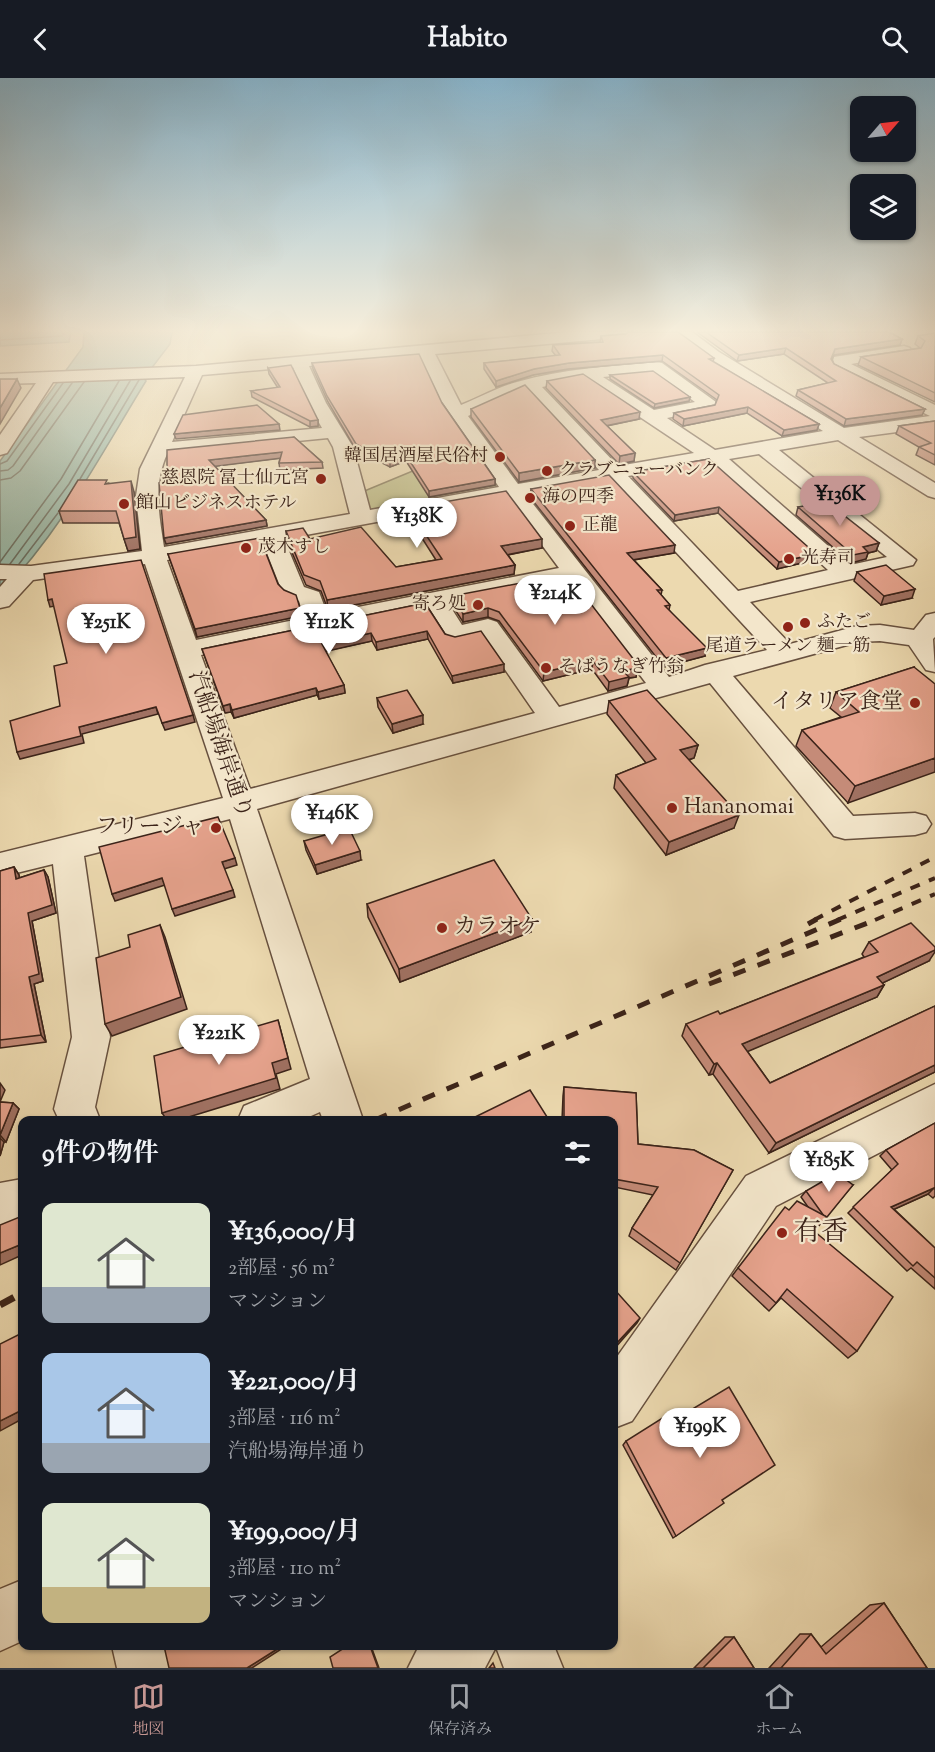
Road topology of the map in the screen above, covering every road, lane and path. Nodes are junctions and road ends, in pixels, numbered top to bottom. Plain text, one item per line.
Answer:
1 (32, 406) edge
2 (180, 406) edge
3 (319, 406) edge
4 (453, 406) edge
5 (475, 406) edge
6 (550, 406) edge
7 (637, 406) edge
8 (701, 406) edge
9 (797, 406) edge
10 (459, 413) junction
11 (652, 416) junction
12 (935, 421) edge
13 (335, 432) junction
14 (840, 434) junction
15 (764, 448) junction
16 (0, 449) edge
17 (160, 449) junction
18 (713, 457) junction
19 (614, 474) junction
20 (513, 492) junction
21 (935, 492) edge
22 (362, 519) junction
23 (271, 535) junction
24 (154, 556) junction
25 (572, 572) junction
26 (15, 573) edge
27 (845, 573) junction
28 (433, 599) junction
29 (733, 599) junction
30 (0, 601) edge
31 (318, 623) junction
32 (928, 629) edge
33 (186, 650) junction
34 (784, 653) junction
35 (935, 664) edge
36 (714, 671) junction
37 (662, 685) junction
38 (551, 716) junction
39 (240, 803) junction
40 (915, 824) dead end
41 (67, 848) junction
42 (0, 865) edge
43 (935, 1103) edge
44 (338, 1104) edge
45 (78, 1116) edge
46 (278, 1116) edge
47 (18, 1202) edge
48 (0, 1205) edge
49 (618, 1397) edge
50 (18, 1611) edge
51 (0, 1622) edge
52 (142, 1650) edge
53 (462, 1650) edge
54 (526, 1650) edge
55 (146, 1668) edge
56 (437, 1668) edge
57 (534, 1668) edge

1 - 16 street
2 - 17 street, 汽船場海岸通り
3 - 13 street
4 - 10 street
5 - 10 street
6 - 19 street
7 - 11 street
8 - 11 street
9 - 14 street
10 - 20 street
11 - 18 street
12 - 14 street
13 - 17 street
13 - 22 street
14 - 15 street
14 - 21 street
15 - 18 street
15 - 27 street
17 - 24 street, 汽船場海岸通り
18 - 19 street
18 - 27 street
19 - 20 street
19 - 29 street
20 - 22 street
20 - 25 street
22 - 23 street
23 - 24 street
23 - 31 street
24 - 26 street
24 - 33 street, 汽船場海岸通り
25 - 28 street
25 - 37 street
26 - 30 street
27 - 29 street
28 - 31 street
28 - 38 street
29 - 34 street
31 - 33 street
32 - 34 street
32 - 35 street
33 - 39 street, 汽船場海岸通り
34 - 36 street
36 - 37 street
36 - 40 street
37 - 38 street
38 - 39 street
39 - 41 street
39 - 44 street, 汽船場海岸通り
41 - 42 street
41 - 45 street
43 - 49 street
44 - 46 street
47 - 48 street
50 - 51 street
52 - 55 street
53 - 56 street
54 - 57 street

